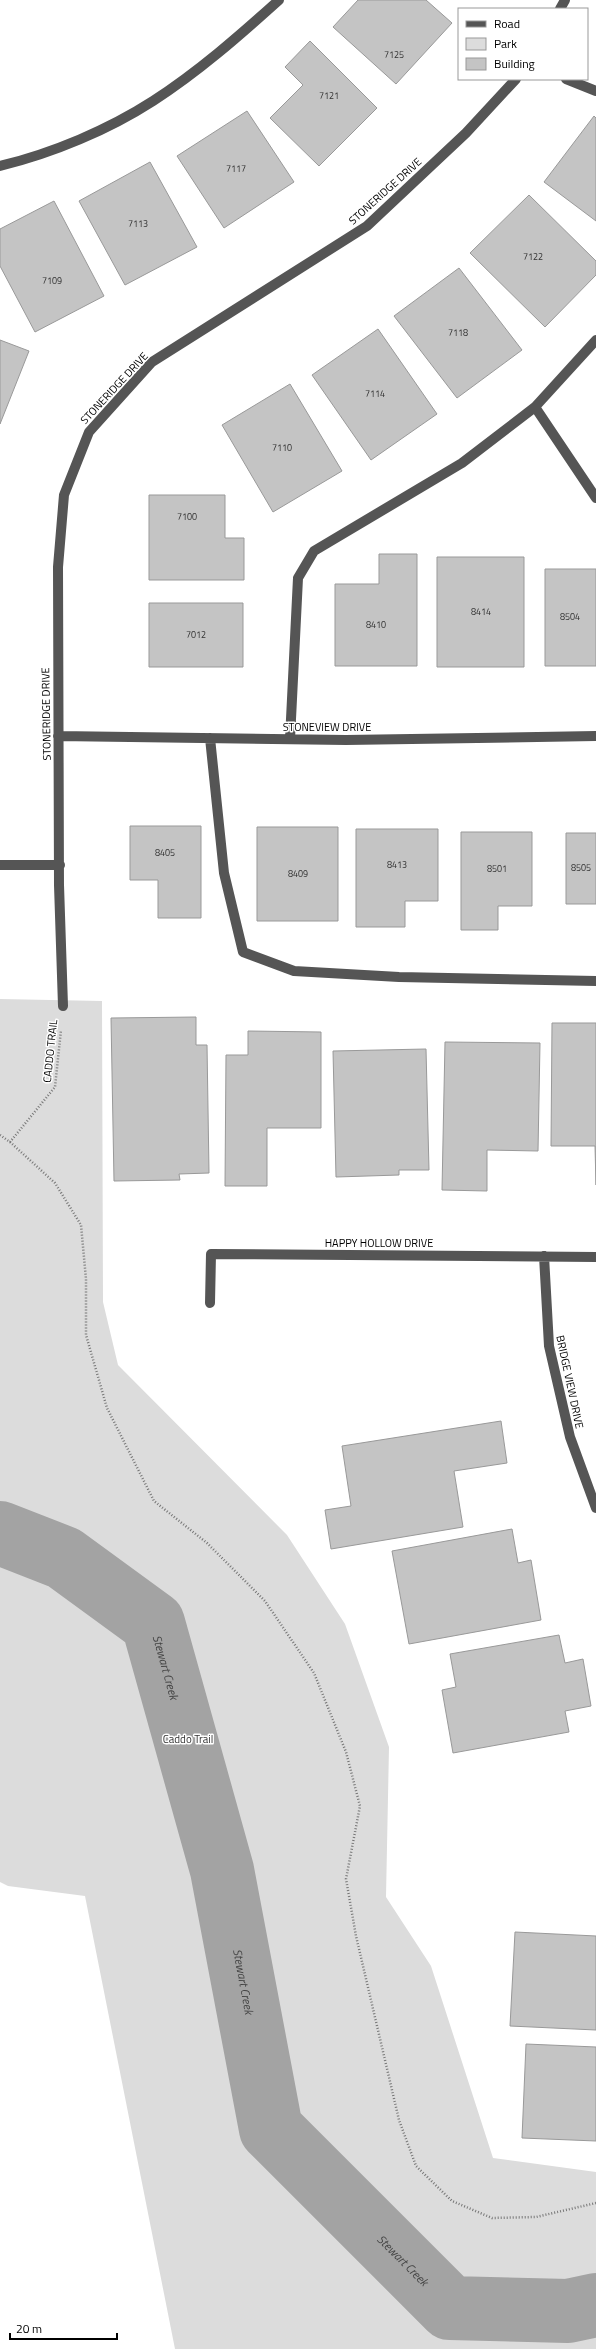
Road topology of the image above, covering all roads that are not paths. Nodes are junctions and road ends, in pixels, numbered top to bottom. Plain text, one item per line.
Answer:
1 (279, 0) edge
2 (515, 80) edge
3 (568, 80) edge
4 (596, 92) edge
5 (0, 166) edge
6 (596, 340) edge
7 (535, 407) junction
8 (596, 498) edge
9 (58, 736) junction
10 (596, 736) edge
11 (210, 738) junction
12 (290, 739) junction
13 (0, 865) edge
14 (60, 865) junction
15 (596, 981) edge
16 (63, 1006) road end
17 (544, 1256) junction
18 (596, 1257) edge
19 (210, 1303) dead end
20 (596, 1508) edge

1 - 5 street
2 - 9 street, STONERIDGE DRIVE
3 - 4 street
6 - 7 street
7 - 8 street
7 - 12 street
9 - 11 street, STONEVIEW DRIVE
9 - 14 street, STONERIDGE DRIVE
10 - 12 street, STONEVIEW DRIVE
11 - 12 street, STONEVIEW DRIVE
11 - 15 street
13 - 14 street
14 - 16 street, STONERIDGE DRIVE
17 - 18 street, HAPPY HOLLOW DRIVE
17 - 19 street, HAPPY HOLLOW DRIVE
17 - 20 street, BRIDGE VIEW DRIVE

